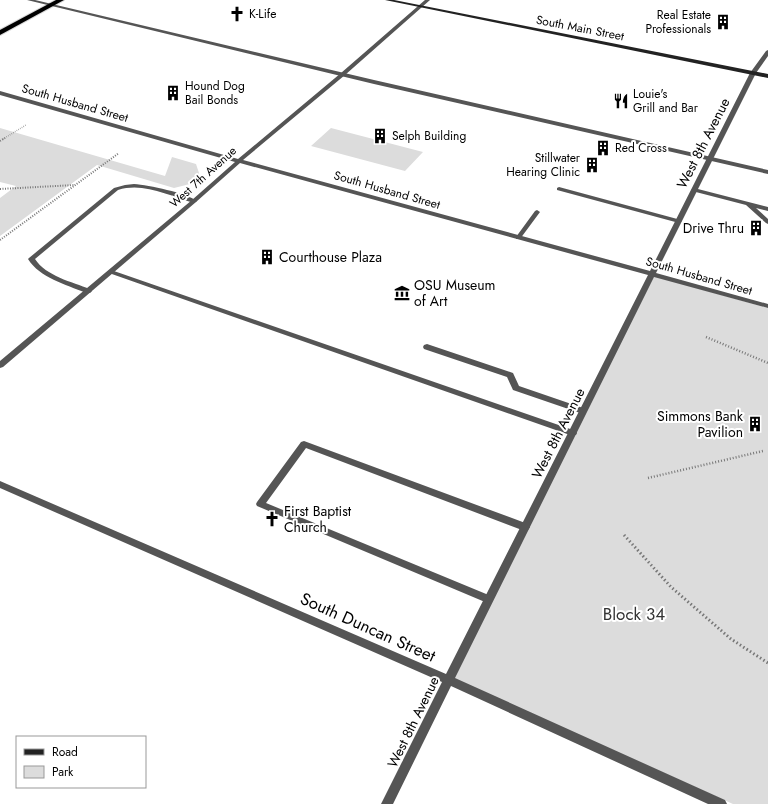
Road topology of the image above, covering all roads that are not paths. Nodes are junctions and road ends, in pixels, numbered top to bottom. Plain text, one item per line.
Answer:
1 (29, 0) edge
2 (61, 0) edge
3 (387, 0) edge
4 (428, 0) edge
5 (51, 5) junction
6 (421, 6) junction
7 (0, 33) edge
8 (768, 52) edge
9 (753, 73) junction
10 (343, 74) junction
11 (768, 76) edge
12 (0, 93) edge
13 (710, 158) junction
14 (239, 161) junction
15 (768, 172) edge
16 (558, 189) dead end
17 (694, 190) junction
18 (194, 202) junction
19 (768, 202) edge
20 (748, 204) junction
21 (768, 209) edge
22 (537, 212) dead end
23 (679, 221) junction
24 (768, 222) edge
25 (518, 238) junction
26 (111, 272) junction
27 (652, 274) junction
28 (88, 291) junction
29 (768, 306) edge
30 (427, 346) dead end
31 (0, 366) edge
32 (583, 411) junction
33 (573, 434) junction
34 (0, 484) edge
35 (525, 527) junction
36 (488, 599) junction
37 (448, 680) junction
38 (387, 804) edge
39 (721, 804) edge

1 - 5 street
2 - 5 highway
3 - 6 main road, South Main Street
4 - 6 street, West 7th Avenue
5 - 7 highway
5 - 10 street
6 - 9 main road, South Main Street
6 - 10 street, West 7th Avenue
8 - 9 street, West 8th Avenue
9 - 11 main road, South Main Street
9 - 13 street, West 8th Avenue
10 - 13 street
10 - 14 street, West 7th Avenue
12 - 14 street, South Husband Street
13 - 15 street
13 - 17 street, West 8th Avenue
14 - 18 street, West 7th Avenue
14 - 25 street, South Husband Street
16 - 23 street
17 - 20 street
17 - 23 street, West 8th Avenue
18 - 26 street, West 7th Avenue
18 - 28 street
19 - 20 street
20 - 21 street
20 - 24 street
22 - 25 street
23 - 27 street, West 8th Avenue
25 - 27 street, South Husband Street
26 - 28 street, West 7th Avenue
26 - 33 street
27 - 29 street, South Husband Street
27 - 32 street, West 8th Avenue
28 - 31 street, West 7th Avenue
30 - 32 street
32 - 33 street, West 8th Avenue
33 - 35 street, West 8th Avenue
34 - 37 street, South Duncan Street
35 - 36 street, West 8th Avenue
35 - 36 street
36 - 37 street, West 8th Avenue
37 - 38 street, West 8th Avenue
37 - 39 street, South Duncan Street

